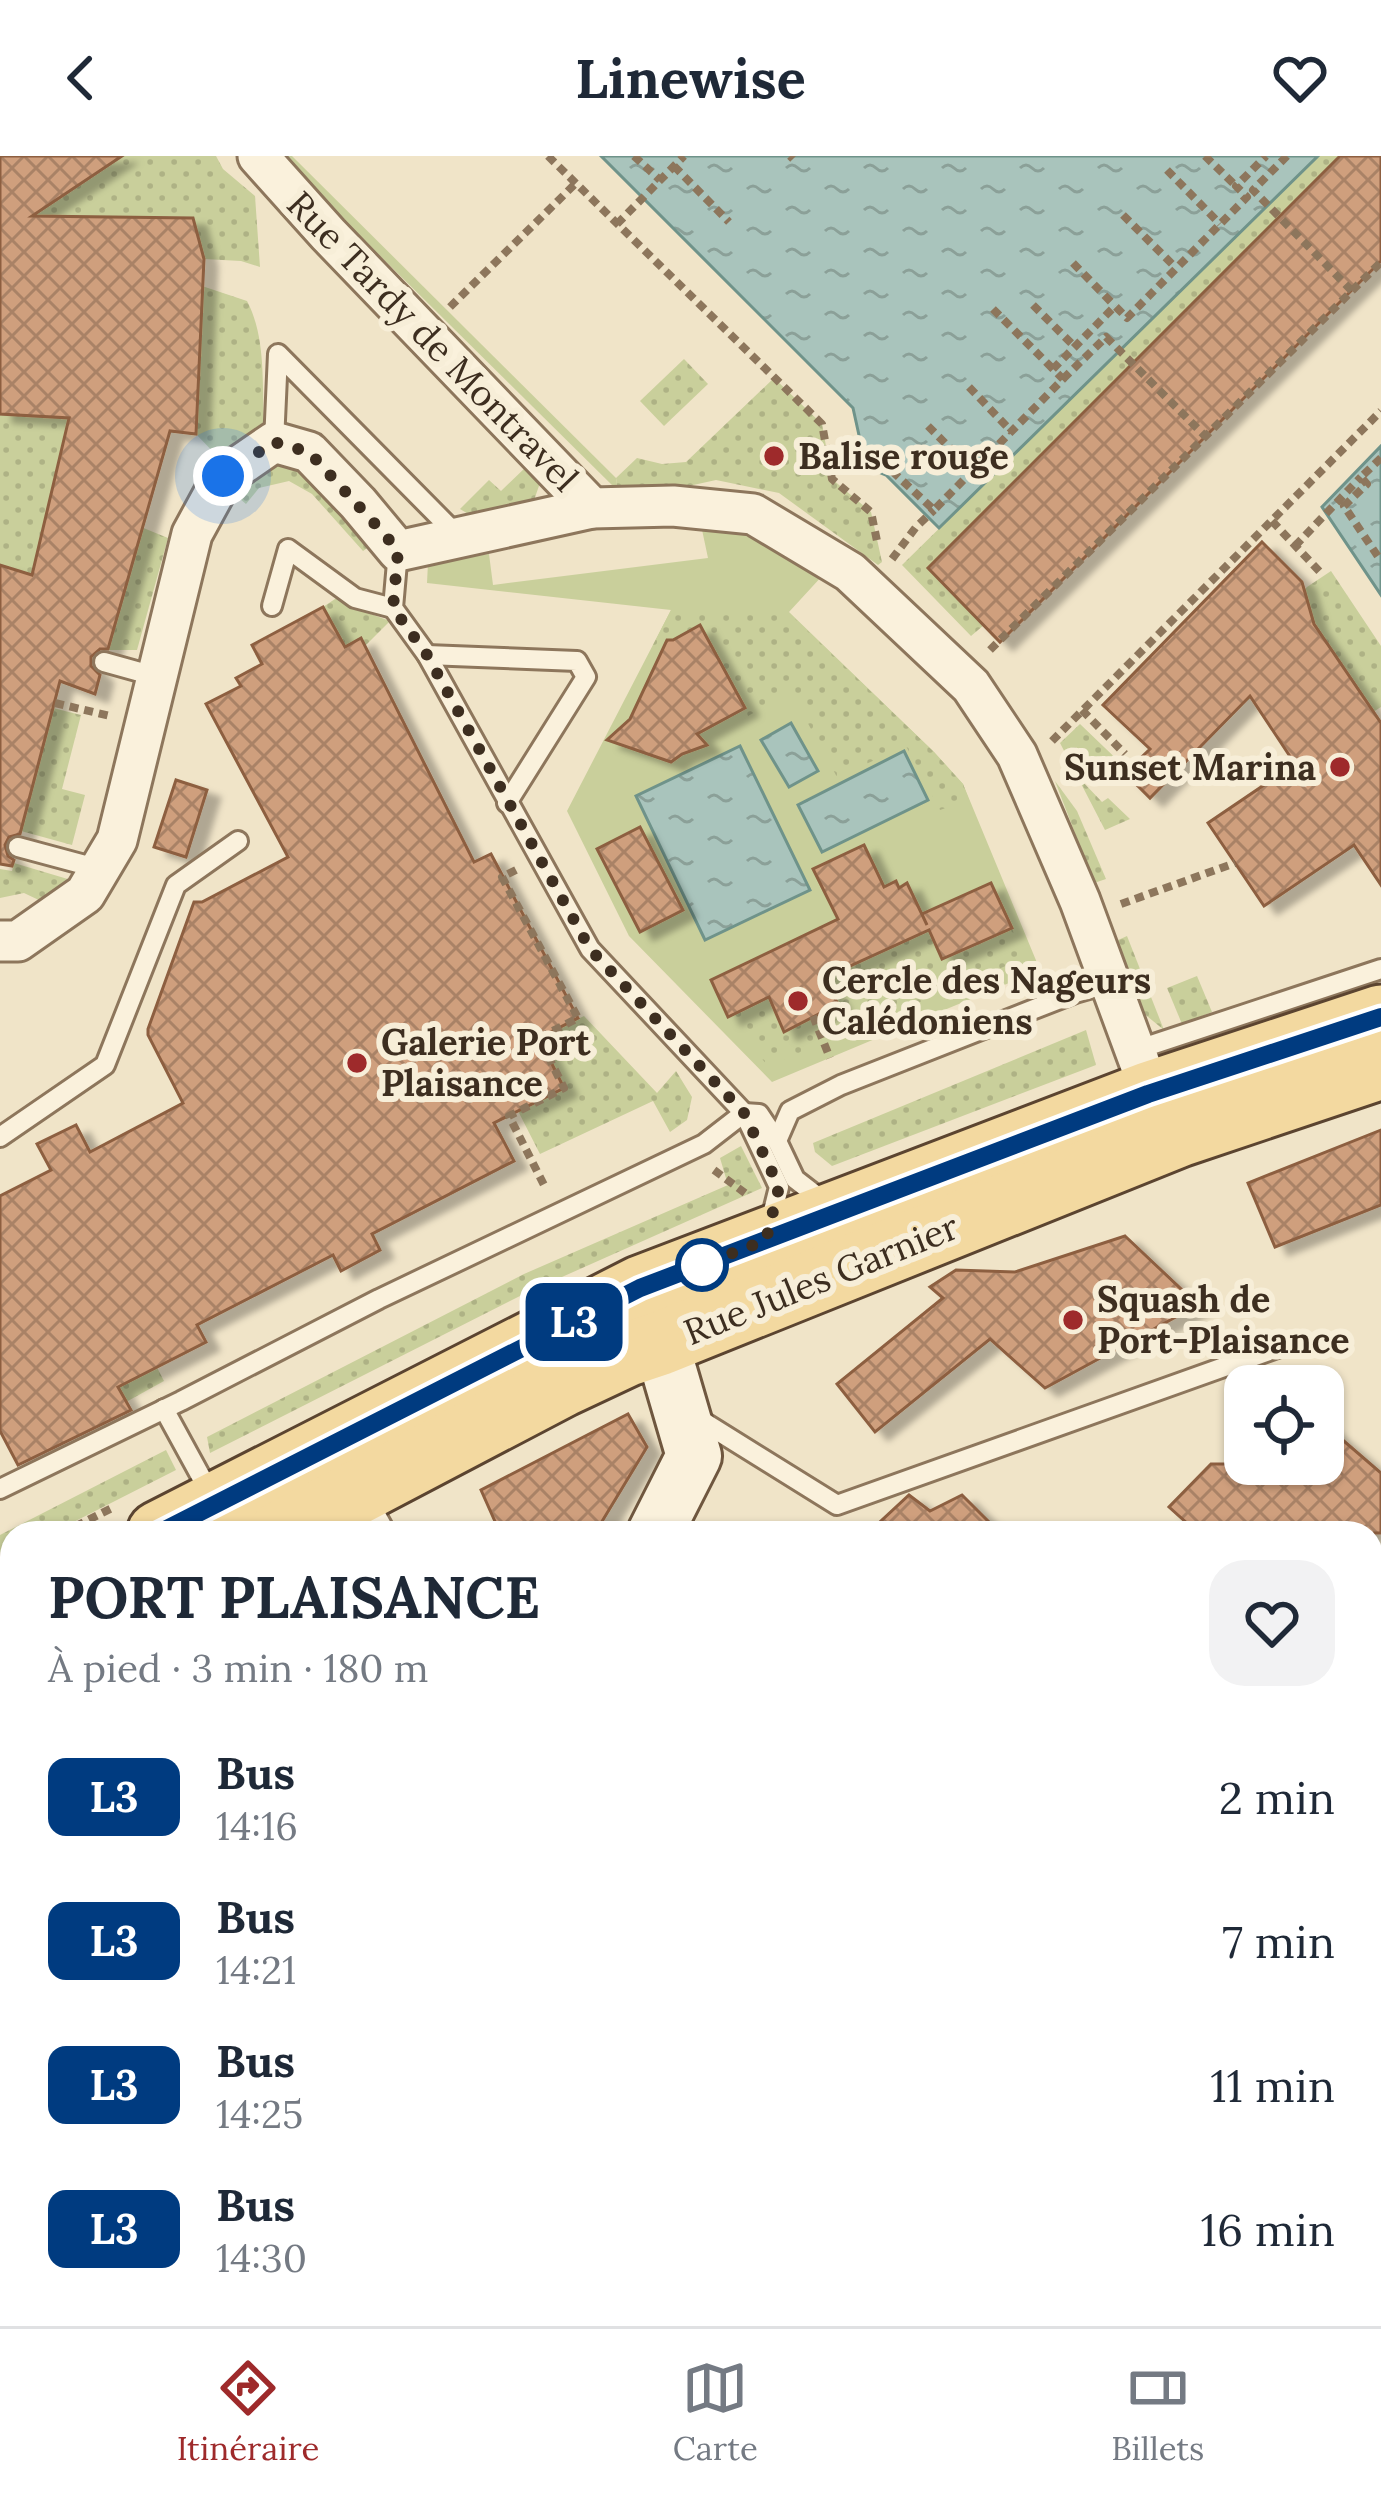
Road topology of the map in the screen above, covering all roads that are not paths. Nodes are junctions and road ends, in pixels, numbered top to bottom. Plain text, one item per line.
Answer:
1 (258, 156) edge
2 (274, 442) junction
3 (592, 508) junction
4 (460, 539) junction
5 (398, 551) junction
6 (272, 606) dead end
7 (393, 608) junction
8 (427, 655) junction
9 (104, 662) dead end
10 (158, 676) junction
11 (507, 803) junction
12 (238, 841) dead end
13 (17, 847) dead end
14 (100, 868) junction
15 (0, 941) edge
16 (1381, 970) edge
17 (1110, 983) junction
18 (1381, 1016) edge
19 (1370, 1071) edge
20 (1142, 1072) junction
21 (744, 1113) junction
22 (0, 1136) edge
23 (777, 1141) junction
24 (947, 1171) junction
25 (839, 1213) junction
26 (928, 1235) junction
27 (766, 1240) junction
28 (661, 1343) junction
29 (1280, 1348) dead end
30 (680, 1407) junction
31 (164, 1409) junction
32 (389, 1416) junction
33 (0, 1489) edge
34 (374, 1512) edge
35 (210, 1518) edge
36 (334, 1521) edge
37 (661, 1521) edge

1 - 3 street, Rue Tardy de Montravel
2 - 4 lane
2 - 5 street
2 - 10 street
3 - 4 street
3 - 17 street, Rue Tardy de Montravel
4 - 5 street
5 - 7 lane
6 - 7 lane
7 - 8 lane
8 - 11 lane
8 - 11 lane
9 - 10 lane
10 - 14 street
11 - 21 lane
12 - 22 lane
13 - 14 lane
14 - 15 street
16 - 20 lane
17 - 20 street, Rue Tardy de Montravel
17 - 23 lane
18 - 20 main road, Rue Jules Garnier
19 - 20 street
19 - 26 main road, Rue Jules Garnier
20 - 24 main road, Rue Jules Garnier
20 - 26 street
21 - 23 lane
21 - 27 lane
21 - 31 lane
23 - 25 lane
24 - 25 main road, Rue Jules Garnier
24 - 28 street
25 - 27 main road, Rue Jules Garnier
26 - 28 main road, Rue Jules Garnier
27 - 32 main road, Rue Jules Garnier
28 - 30 street
28 - 32 street
28 - 34 main road, Rue Jules Garnier
29 - 30 lane
30 - 37 street
31 - 33 lane
31 - 35 lane
32 - 35 main road, Rue Jules Garnier
34 - 36 main road, Rue Jules Garnier

